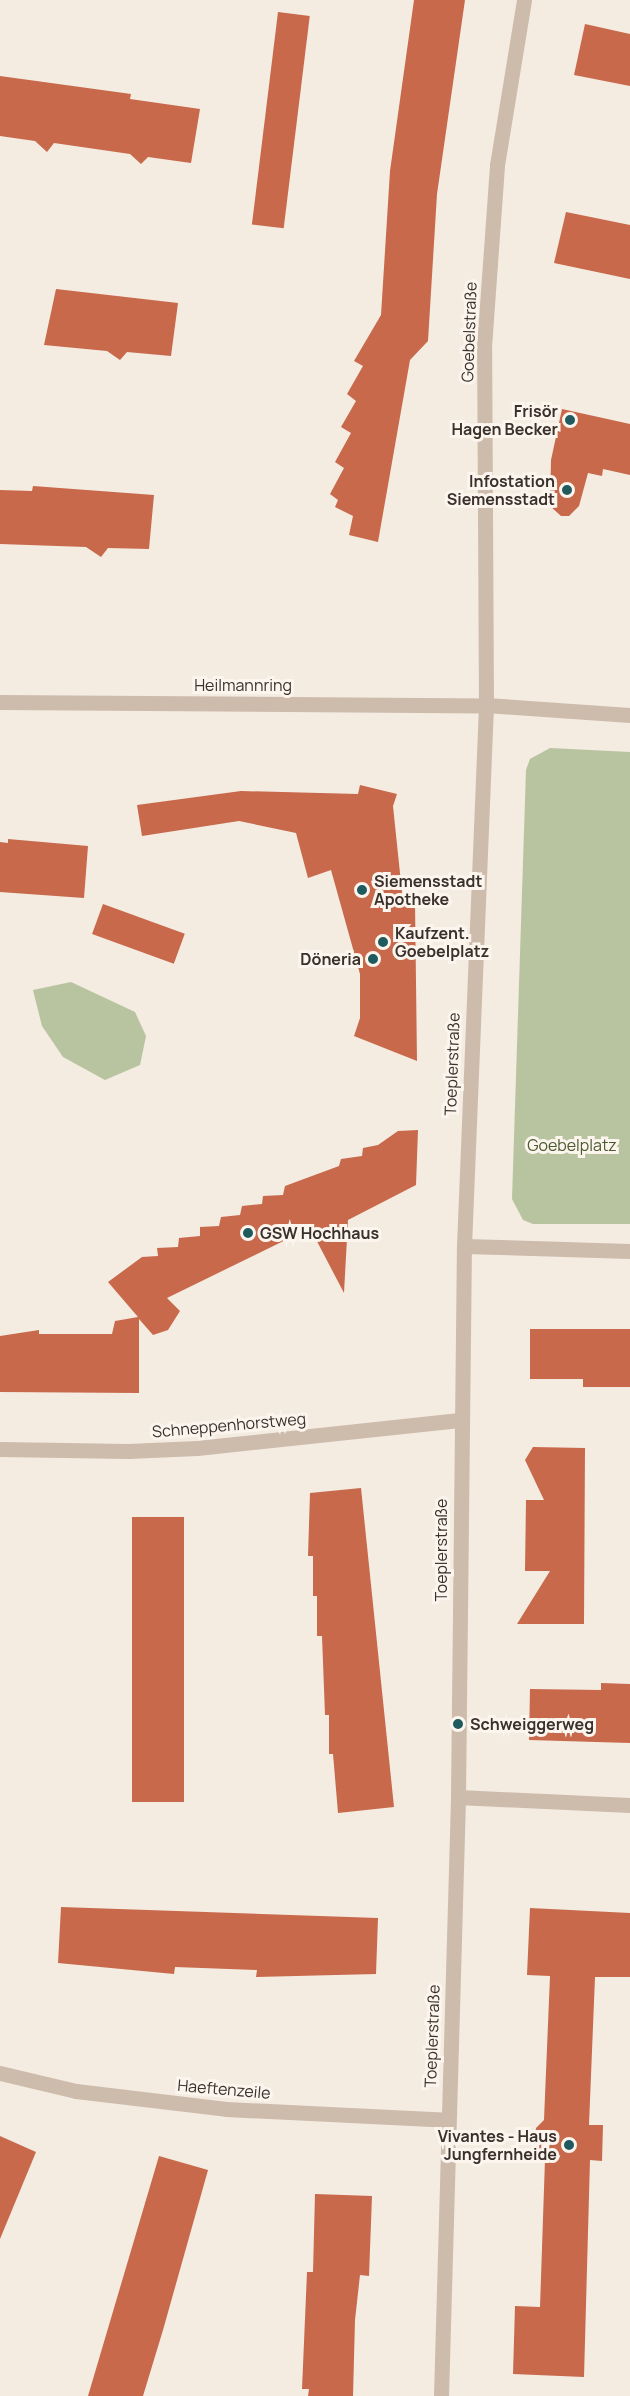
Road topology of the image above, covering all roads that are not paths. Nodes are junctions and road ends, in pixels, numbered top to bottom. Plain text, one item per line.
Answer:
1 (524, 0) edge
2 (0, 702) edge
3 (486, 705) junction
4 (630, 715) edge
5 (464, 1246) junction
6 (630, 1251) edge
7 (460, 1420) junction
8 (0, 1449) edge
9 (458, 1797) junction
10 (630, 1805) edge
11 (0, 2073) edge
12 (447, 2120) junction
13 (441, 2396) edge

1 - 3 street, Goebelstraße
2 - 3 street, Heilmannring
3 - 4 street
3 - 5 street, Toeplerstraße
5 - 6 street
5 - 7 street, Toeplerstraße
7 - 8 street, Schneppenhorstweg
7 - 9 street, Toeplerstraße
9 - 10 street
9 - 12 street, Toeplerstraße
11 - 12 street, Haeftenzeile
12 - 13 street, Toeplerstraße

